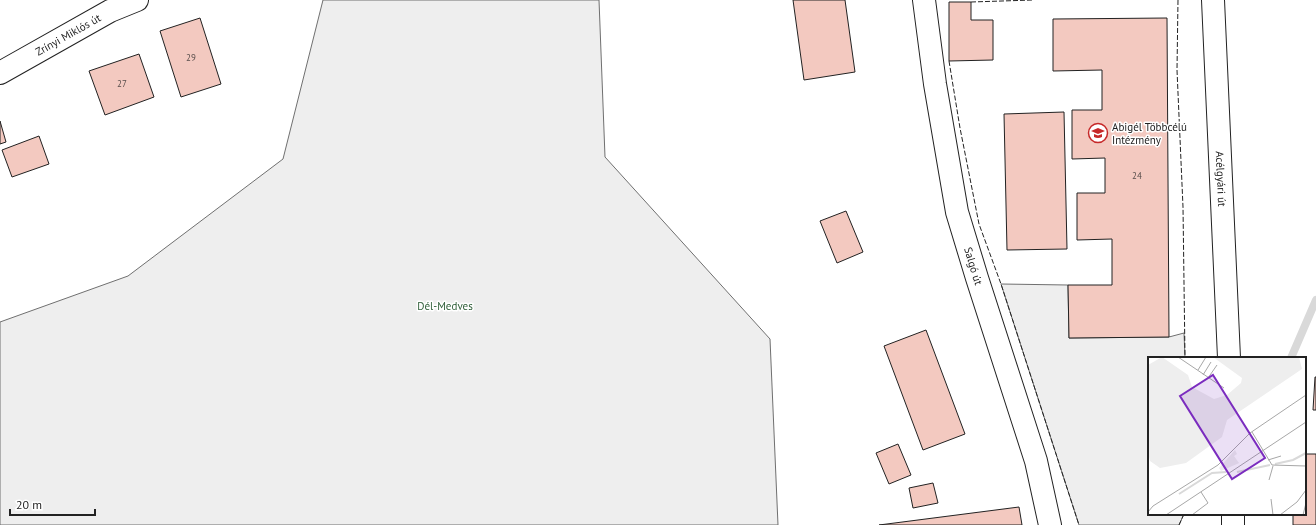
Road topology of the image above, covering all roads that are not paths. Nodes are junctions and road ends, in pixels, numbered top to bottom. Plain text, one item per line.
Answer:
1 (137, 0) edge
2 (924, 0) edge
3 (1213, 0) edge
4 (0, 73) edge
5 (1229, 357) edge
6 (1050, 525) edge

1 - 4 main road, Zrínyi Miklós út
2 - 6 main road, Salgó út
3 - 5 main road, Acélgyári út

